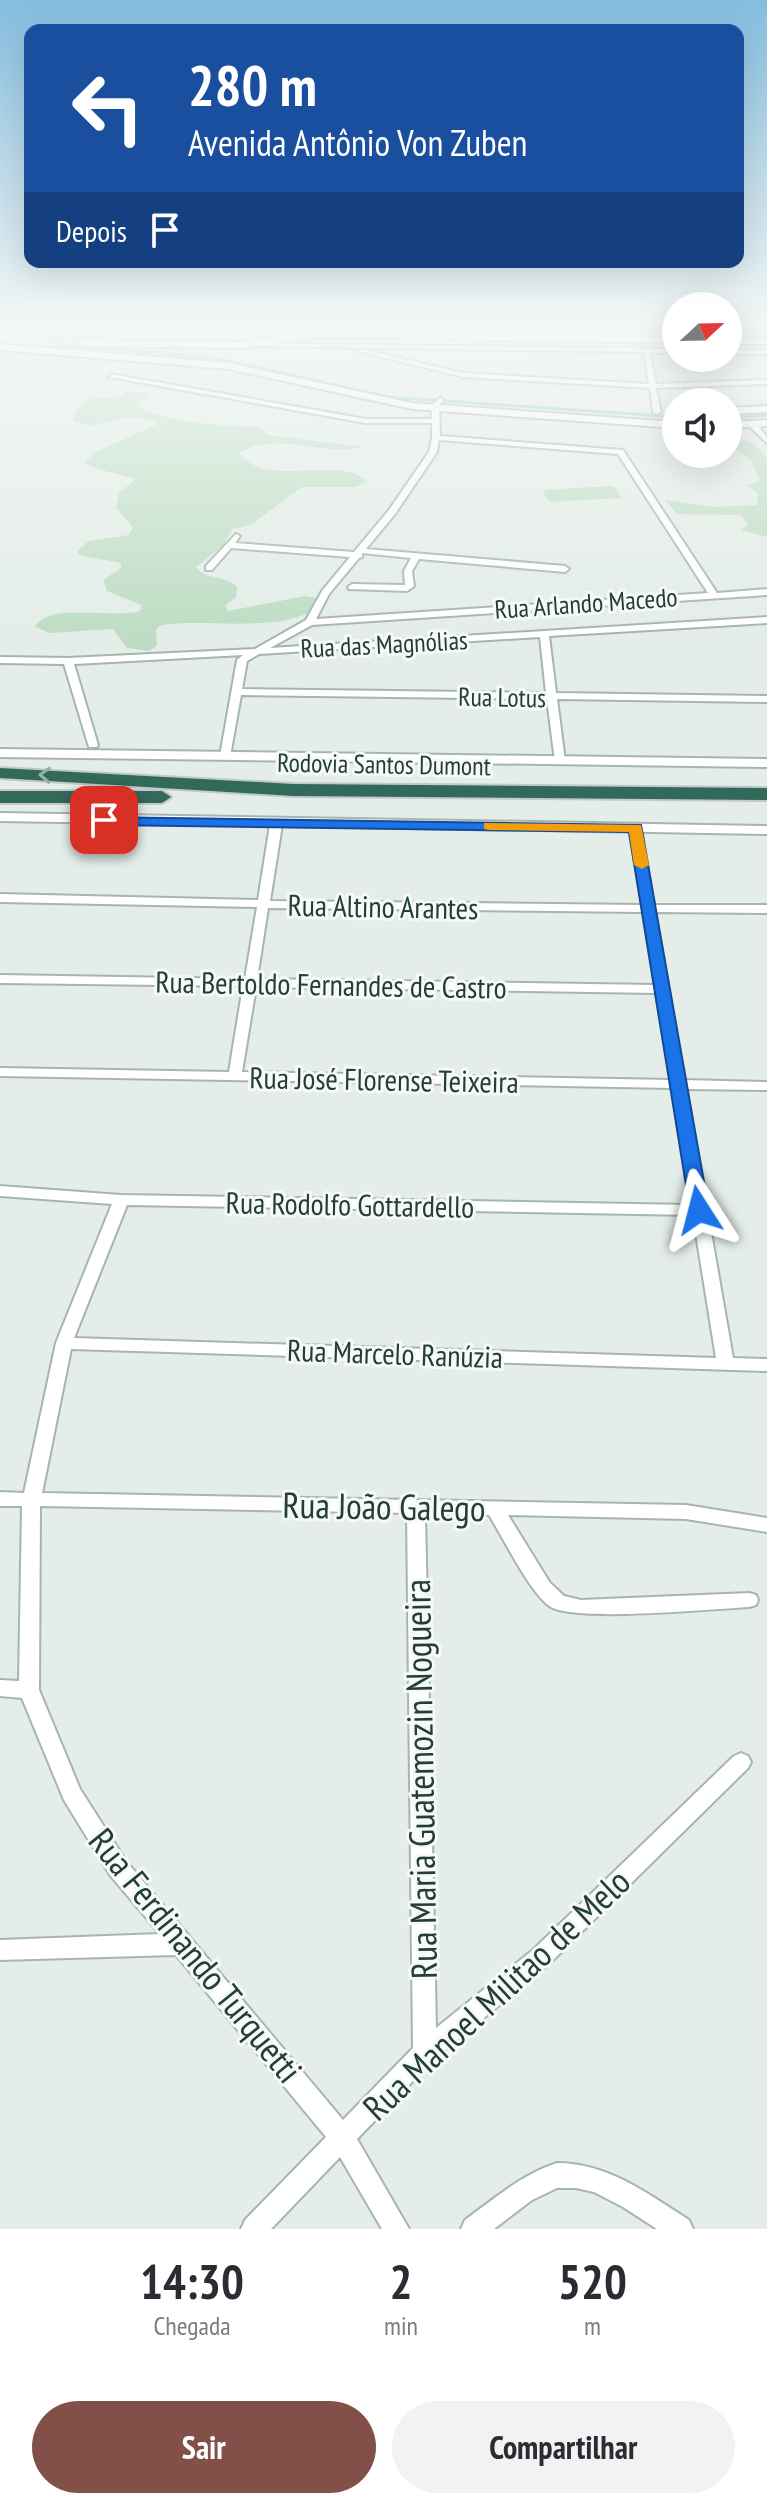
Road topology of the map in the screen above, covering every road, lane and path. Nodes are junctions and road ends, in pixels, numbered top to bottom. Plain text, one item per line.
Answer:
1 (436, 425) edge
2 (753, 425) edge
3 (436, 438) junction
4 (767, 441) edge
5 (236, 536) dead end
6 (228, 545) junction
7 (361, 553) junction
8 (417, 555) junction
9 (209, 568) dead end
10 (565, 569) dead end
11 (352, 587) dead end
12 (765, 593) edge
13 (728, 594) junction
14 (714, 595) junction
15 (767, 604) edge
16 (767, 620) edge
17 (310, 622) junction
18 (544, 635) junction
19 (253, 652) junction
20 (0, 660) edge
21 (68, 661) junction
22 (236, 692) junction
23 (552, 698) junction
24 (767, 699) edge
25 (93, 745) dead end
26 (0, 753) edge
27 (225, 756) junction
28 (560, 761) junction
29 (767, 763) edge
30 (0, 773) edge
31 (767, 794) edge
32 (0, 797) edge
33 (767, 805) edge
34 (0, 817) edge
35 (276, 825) junction
36 (635, 828) junction
37 (767, 830) edge
38 (0, 898) edge
39 (261, 904) junction
40 (649, 907) junction
41 (767, 909) edge
42 (0, 979) edge
43 (251, 984) junction
44 (662, 989) junction
45 (0, 1072) edge
46 (235, 1076) junction
47 (678, 1084) junction
48 (767, 1086) edge
49 (0, 1191) edge
50 (121, 1200) junction
51 (699, 1210) junction
52 (64, 1343) junction
53 (725, 1362) junction
54 (767, 1365) edge
55 (0, 1499) edge
56 (31, 1501) junction
57 (416, 1506) junction
58 (494, 1508) junction
59 (767, 1525) edge
60 (749, 1600) dead end
61 (0, 1688) edge
62 (29, 1690) junction
63 (741, 1762) dead end
64 (183, 1944) junction
65 (0, 1950) edge
66 (425, 2052) junction
67 (343, 2138) junction
68 (254, 2229) edge
69 (396, 2229) edge
70 (474, 2229) edge
71 (680, 2229) edge

1 - 3 street
2 - 4 street
3 - 7 street
3 - 14 street
5 - 6 street
6 - 7 street
6 - 9 street
7 - 8 street
7 - 17 street
8 - 10 street
8 - 11 street
12 - 13 street, Rua Arlando Macedo
13 - 14 street, Rua Arlando Macedo
13 - 15 street
14 - 17 street, Rua Arlando Macedo
16 - 18 street, Rua das Magnólias
17 - 19 street
18 - 19 street, Rua das Magnólias
18 - 23 street
19 - 21 street, Rua das Magnólias
19 - 22 street
20 - 21 street, Rua das Magnólias
21 - 25 street
22 - 23 street, Rua Lotus
22 - 27 street
23 - 24 street, Rua Lotus
23 - 28 street
26 - 27 street
27 - 28 street
28 - 29 street
31 -> 30 highway, Rodovia Santos Dumont
32 - 33 highway, Rodovia Santos Dumont
34 - 35 street
35 - 36 street
35 - 39 street
36 - 37 street
36 - 40 street
38 - 39 street, Rua Altino Arantes
39 - 40 street, Rua Altino Arantes
39 - 43 street
40 - 41 street, Rua Altino Arantes
40 - 44 street
42 - 43 street, Rua Bertoldo Fernandes de Castro
43 - 44 street, Rua Bertoldo Fernandes de Castro
43 - 46 street
44 - 47 street
45 - 46 street, Rua José Florense Teixeira
46 - 47 street, Rua José Florense Teixeira
47 - 48 street, Rua José Florense Teixeira
47 - 51 street
49 - 50 street, Rua Rodolfo Gottardello
50 - 51 street, Rua Rodolfo Gottardello
50 - 52 street, Rua Ferdinando Turquetti
51 - 53 street
52 - 53 street, Rua Marcelo Ranúzia
52 - 56 street, Rua Ferdinando Turquetti
53 - 54 street, Rua Marcelo Ranúzia
55 - 56 street, Rua João Galego
56 - 57 street, Rua João Galego
56 - 62 street, Rua Ferdinando Turquetti
57 - 58 street, Rua João Galego
57 - 66 street, Rua Maria Guatemozin Nogueira
58 - 59 street, Rua João Galego
58 - 60 street
61 - 62 street
62 - 64 street, Rua Ferdinando Turquetti
63 - 66 street, Rua Manoel Militao de Melo
64 - 65 street
64 - 67 street, Rua Ferdinando Turquetti
66 - 67 street, Rua Manoel Militao de Melo
67 - 68 street, Rua Manoel Militao de Melo
67 - 69 street, Rua Ferdinando Turquetti
70 - 71 street

